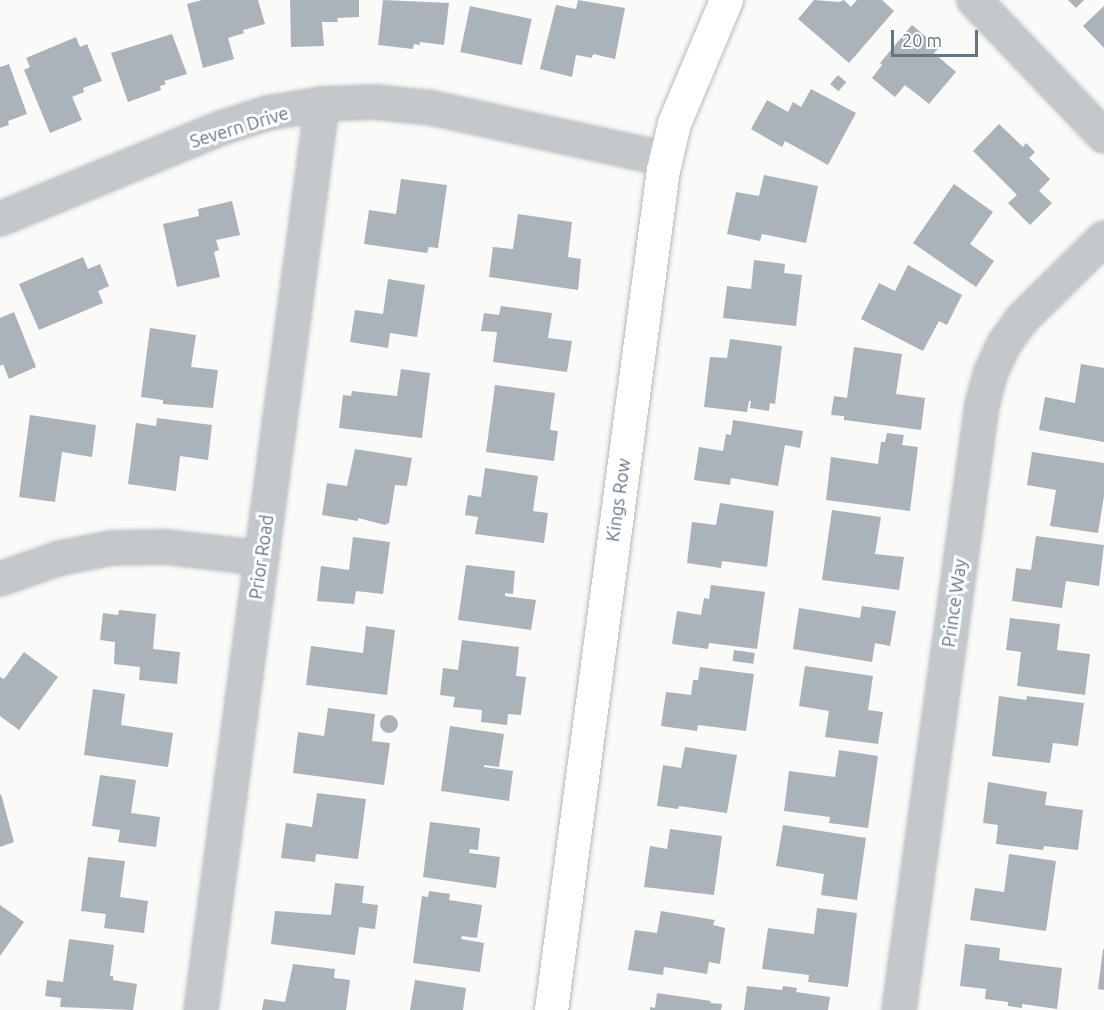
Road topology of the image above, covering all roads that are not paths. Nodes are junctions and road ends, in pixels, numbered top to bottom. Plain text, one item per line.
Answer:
1 (726, 0) edge
2 (974, 0) edge
3 (322, 104) junction
4 (1104, 136) edge
5 (666, 159) junction
6 (0, 219) edge
7 (1104, 238) edge
8 (261, 558) junction
9 (0, 579) edge
10 (201, 1010) edge
11 (551, 1010) edge
12 (899, 1010) edge

1 - 5 main road, Kings Row
2 - 4 street
3 - 5 street, Severn Drive
3 - 6 street, Severn Drive
3 - 8 street, Prior Road
5 - 11 main road, Kings Row
7 - 12 street, Prince Way
8 - 9 street
8 - 10 street, Prior Road

